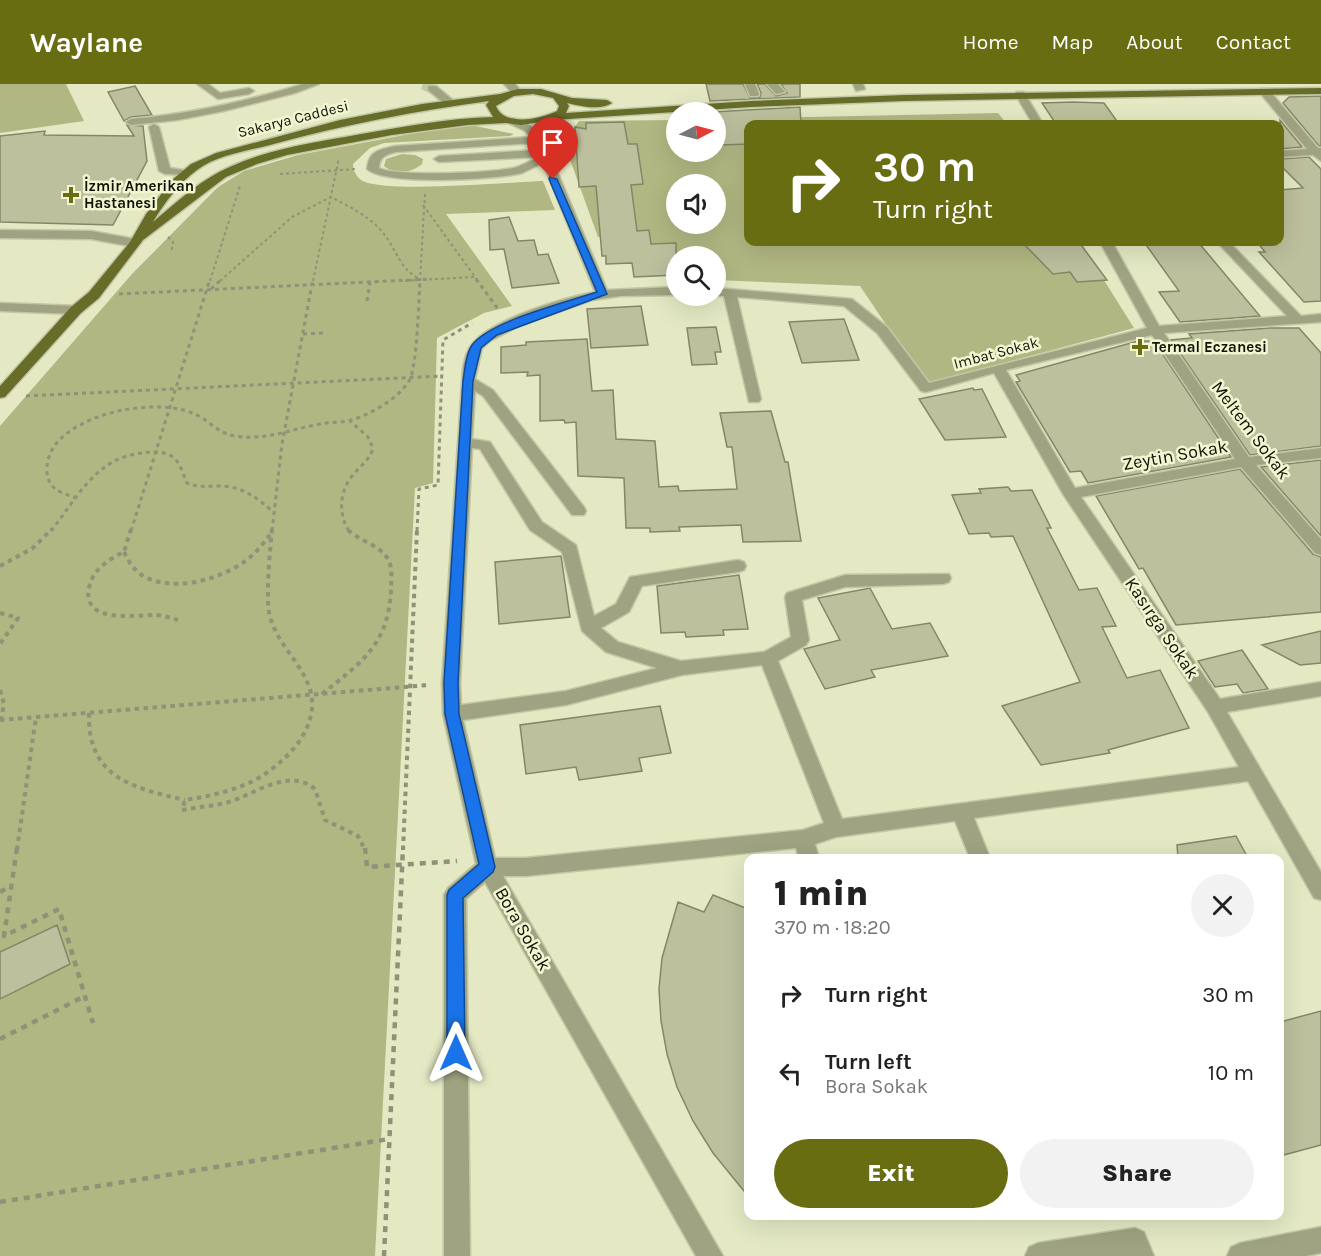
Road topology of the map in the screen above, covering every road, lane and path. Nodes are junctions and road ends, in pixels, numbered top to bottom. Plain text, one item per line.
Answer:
1 (202, 84) edge
2 (277, 84) edge
3 (509, 84) edge
4 (772, 84) edge
5 (1122, 84) edge
6 (308, 85) edge
7 (1007, 85) edge
8 (938, 86) dead end
9 (859, 87) edge
10 (432, 88) dead end
11 (1264, 91) junction
12 (1321, 91) edge
13 (517, 92) junction
14 (780, 92) junction
15 (752, 94) edge
16 (1020, 94) junction
17 (556, 96) junction
18 (500, 98) junction
19 (450, 103) junction
20 (553, 117) junction
21 (507, 120) junction
22 (1036, 120) edge
23 (131, 122) dead end
24 (154, 127) dead end
25 (539, 140) junction
26 (438, 146) junction
27 (1319, 153) edge
28 (340, 154) dead end
29 (1284, 154) edge
30 (543, 156) junction
31 (439, 159) junction
32 (357, 169) dead end
33 (336, 171) junction
34 (185, 173) junction
35 (278, 174) dead end
36 (438, 175) junction
37 (243, 176) dead end
38 (427, 184) dead end
39 (331, 197) junction
40 (423, 205) junction
41 (163, 232) dead end
42 (0, 234) edge
43 (135, 243) junction
44 (1108, 246) edge
45 (1226, 246) edge
46 (171, 253) dead end
47 (475, 277) junction
48 (422, 280) junction
49 (370, 282) junction
50 (313, 285) junction
51 (209, 290) junction
52 (666, 291) edge
53 (726, 293) edge
54 (602, 294) junction
55 (94, 295) junction
56 (367, 301) dead end
57 (726, 303) edge
58 (0, 307) edge
59 (76, 310) junction
60 (492, 314) dead end
61 (1310, 319) edge
62 (474, 322) dead end
63 (1155, 330) junction
64 (1321, 331) edge
65 (324, 333) dead end
66 (303, 334) junction
67 (998, 368) junction
68 (442, 376) junction
69 (411, 378) junction
70 (468, 381) junction
71 (292, 384) junction
72 (176, 389) junction
73 (0, 394) edge
74 (22, 397) dead end
75 (754, 399) dead end
76 (170, 408) junction
77 (350, 421) junction
78 (284, 435) junction
79 (465, 443) junction
80 (156, 452) junction
81 (1321, 453) edge
82 (1245, 462) junction
83 (1071, 494) junction
84 (77, 498) junction
85 (272, 510) junction
86 (578, 511) dead end
87 (270, 535) junction
88 (1321, 549) edge
89 (124, 552) junction
90 (0, 566) edge
91 (738, 566) dead end
92 (943, 578) dead end
93 (0, 613) edge
94 (178, 620) dead end
95 (588, 627) junction
96 (0, 644) edge
97 (768, 658) junction
98 (681, 668) junction
99 (451, 683) junction
100 (410, 686) junction
101 (1321, 689) edge
102 (0, 690) edge
103 (322, 694) junction
104 (312, 695) junction
105 (1215, 707) junction
106 (89, 712) junction
107 (452, 714) junction
108 (36, 717) junction
109 (1, 720) edge
110 (1251, 773) junction
111 (185, 800) junction
112 (962, 812) junction
113 (836, 828) junction
114 (806, 848) edge
115 (978, 854) edge
116 (402, 864) junction
117 (487, 867) junction
118 (11, 886) junction
119 (1321, 891) edge
120 (0, 892) edge
121 (86, 996) junction
122 (93, 1023) dead end
123 (0, 1039) edge
124 (389, 1139) junction
125 (0, 1202) edge
126 (1321, 1240) edge
127 (384, 1256) edge
128 (457, 1256) edge
129 (710, 1256) edge
130 (1038, 1256) edge
131 (1141, 1256) edge
132 (1240, 1256) edge

1 - 2 street
3 - 13 street
4 - 14 street
5 - 7 main road
6 - 23 street
8 - 9 main road
9 - 14 main road
10 - 19 street
11 - 12 main road
11 - 16 main road
11 - 27 street
13 - 17 main road
13 - 18 main road, Sakarya Caddesi
14 - 15 main road
15 - 16 main road
15 - 17 main road
15 - 20 main road, Sakarya Caddesi
16 - 22 street
17 - 20 main road
18 - 19 main road, Sakarya Caddesi
18 - 21 main road
19 - 34 main road, Sakarya Caddesi
20 - 21 main road, Sakarya Caddesi
20 - 25 street
21 - 25 street
21 - 43 main road, Sakarya Caddesi
24 - 34 street
25 - 26 street
25 - 30 street
26 - 31 street
26 - 36 street
27 - 29 street
28 - 33 path
30 - 31 street
30 - 36 street
30 - 54 street
31 - 36 street
32 - 33 path
33 - 35 path
33 - 39 path
34 - 43 main road, Sakarya Caddesi
37 - 51 path
38 - 40 path
39 - 48 path
39 - 50 path
39 - 51 path
40 - 47 path
40 - 48 path
41 - 46 path
42 - 43 street
43 - 55 main road, Sakarya Caddesi
44 - 63 street, Meltem Sokak
45 - 61 street
47 - 48 path
47 - 60 path
48 - 49 path
48 - 69 path
49 - 50 path
49 - 56 path
50 - 51 path
50 - 66 path
51 - 55 path
51 - 72 path
52 - 54 street
53 - 67 street, Imbat Sokak
54 - 70 street, Bora Sokak
55 - 59 main road, Sakarya Caddesi
57 - 75 street
58 - 59 street
59 - 73 main road, Sakarya Caddesi
61 - 63 street, Imbat Sokak
61 - 64 street
62 - 68 path
63 - 67 street, Imbat Sokak
63 - 82 street, Meltem Sokak
65 - 66 path
66 - 71 path
67 - 83 street, Kasırga Sokak
68 - 69 path
68 - 100 path
69 - 71 path
69 - 77 path
70 - 79 street, Bora Sokak
70 - 86 street
71 - 72 path
71 - 78 path
72 - 74 path
72 - 76 path
76 - 78 path
76 - 80 path
76 - 84 path
77 - 78 path
77 - 103 path
78 - 85 path
79 - 95 street
79 - 99 street, Bora Sokak
80 - 84 path
80 - 85 path
80 - 89 path
81 - 82 street, Zeytin Sokak
82 - 83 street, Zeytin Sokak
82 - 88 street, Meltem Sokak
83 - 105 street, Kasırga Sokak
84 - 90 path
85 - 87 path
87 - 89 path
87 - 104 path
89 - 94 path
91 - 95 street
92 - 97 street
93 - 96 path
95 - 98 street
97 - 98 street
97 - 113 street
98 - 107 street
99 - 100 path
99 - 107 street, Bora Sokak
100 - 103 path
100 - 116 path
101 - 105 street
102 - 109 path
103 - 104 path
104 - 106 path
104 - 111 path
105 - 110 street, Kasırga Sokak
106 - 108 path
106 - 111 path
107 - 117 street, Bora Sokak
108 - 109 path
108 - 118 path
110 - 112 street
110 - 119 street, Kasırga Sokak
111 - 116 path
112 - 113 street
112 - 115 street
113 - 114 street
114 - 117 street
116 - 117 path
116 - 124 path
117 - 128 street
117 - 129 street, Bora Sokak
118 - 120 path
118 - 121 path
121 - 122 path
121 - 123 path
124 - 125 path
124 - 127 path
126 - 132 street
130 - 131 street

